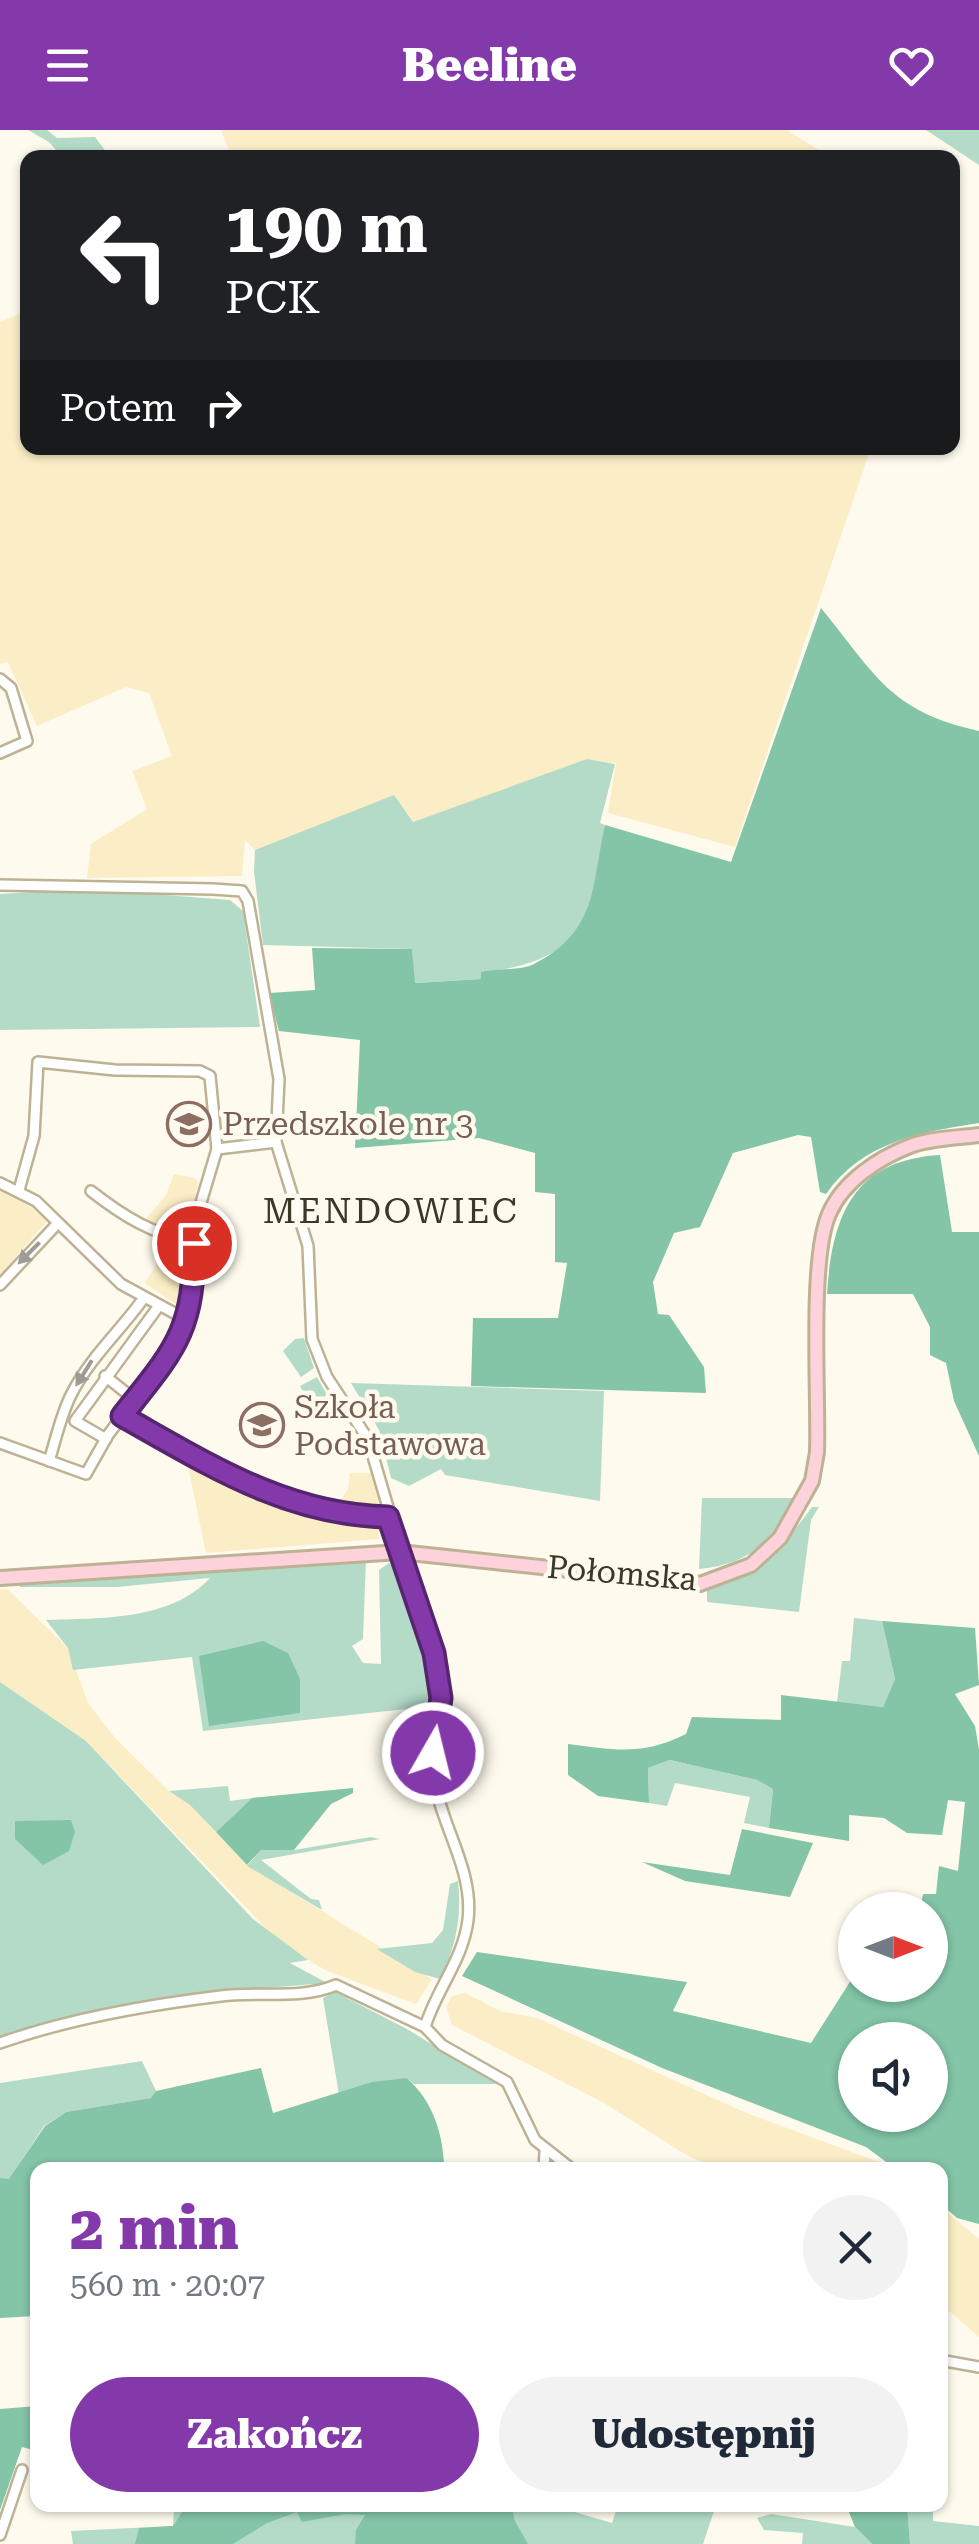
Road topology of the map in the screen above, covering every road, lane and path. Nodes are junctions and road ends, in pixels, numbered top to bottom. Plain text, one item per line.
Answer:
1 (0, 678) edge
2 (0, 753) edge
3 (0, 885) edge
4 (979, 1135) edge
5 (276, 1142) junction
6 (217, 1149) junction
7 (0, 1183) edge
8 (19, 1190) junction
9 (92, 1192) dead end
10 (58, 1223) junction
11 (194, 1243) junction
12 (0, 1285) edge
13 (142, 1298) junction
14 (158, 1307) junction
15 (188, 1320) junction
16 (105, 1376) junction
17 (134, 1399) junction
18 (122, 1416) junction
19 (106, 1439) junction
20 (0, 1443) edge
21 (49, 1460) junction
22 (388, 1517) junction
23 (400, 1552) junction
24 (0, 1578) edge
25 (425, 2028) junction
26 (0, 2042) edge
27 (545, 2150) junction
28 (544, 2162) edge
29 (562, 2162) edge
30 (948, 2361) edge
31 (979, 2367) edge
32 (22, 2470) dead end
33 (0, 2535) edge

1 - 2 street
3 - 5 street
4 - 23 street, Połomska
5 - 6 street
5 - 22 street
6 - 8 street
6 - 11 street
7 - 8 street
8 - 10 street
9 - 11 street
10 -> 12 street
10 - 13 street
11 - 15 street
13 - 14 street
13 -> 21 street
14 - 15 street
14 - 16 street
15 - 17 street
16 - 17 street
16 - 19 street
17 - 18 street
18 - 19 street
18 - 22 street
19 - 21 street
20 - 21 street
22 - 23 street
23 - 24 street, Połomska
23 - 25 street
25 - 26 street
25 - 27 street
27 - 28 street
27 - 29 street
30 - 31 street
32 - 33 street

